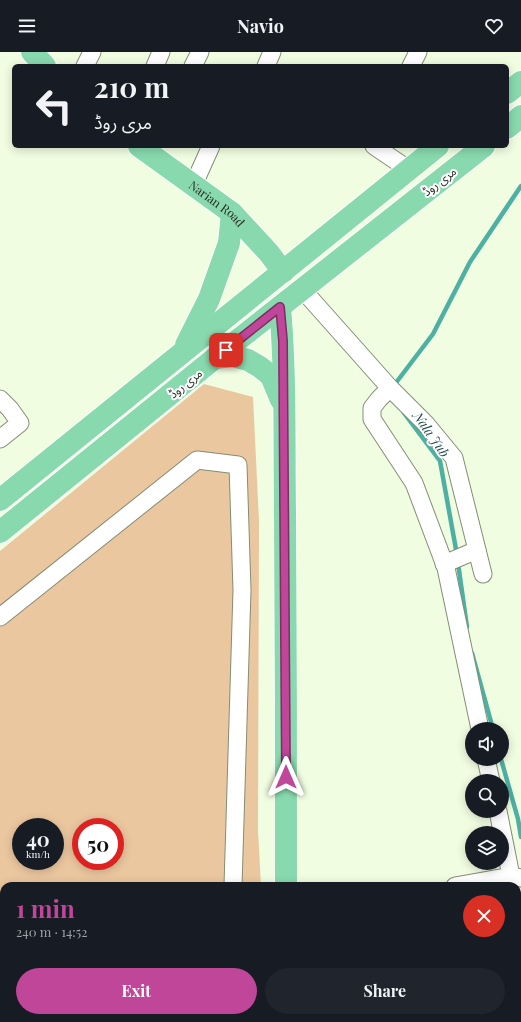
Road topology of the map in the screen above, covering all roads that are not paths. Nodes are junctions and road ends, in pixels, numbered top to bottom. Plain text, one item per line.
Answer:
1 (32, 52) edge
2 (92, 52) edge
3 (162, 52) edge
4 (200, 52) edge
5 (272, 52) edge
6 (418, 52) edge
7 (43, 64) edge
8 (86, 64) edge
9 (155, 64) edge
10 (195, 64) edge
11 (267, 64) edge
12 (412, 64) edge
13 (521, 82) edge
14 (509, 91) edge
15 (521, 116) edge
16 (509, 126) edge
17 (144, 148) edge
18 (210, 148) edge
19 (376, 148) edge
20 (435, 148) edge
21 (481, 148) edge
22 (401, 175) junction
23 (193, 186) junction
24 (412, 202) junction
25 (232, 213) junction
26 (283, 272) junction
27 (302, 290) junction
28 (280, 307) junction
29 (183, 351) junction
30 (215, 358) junction
31 (390, 388) junction
32 (0, 399) edge
33 (284, 409) junction
34 (0, 439) edge
35 (0, 500) edge
36 (0, 532) edge
37 (459, 558) junction
38 (483, 574) dead end
39 (0, 617) edge
40 (479, 722) edge
41 (500, 818) edge
42 (518, 878) edge
43 (233, 882) edge
44 (286, 882) edge
45 (486, 882) edge

1 - 7 main road
2 - 8 street
3 - 9 street
4 - 10 street
5 - 11 street
6 - 12 street
13 - 14 main road
15 - 16 main road
17 - 23 main road, Narian Road
18 - 23 street
19 - 22 street
20 - 22 main road
21 - 24 main road, مری روڈ
22 - 24 main road
22 - 26 main road
23 - 25 main road, Narian Road
24 - 27 main road, مری روڈ
25 - 26 main road, Narian Road
25 - 29 main road
26 - 29 main road
27 - 28 main road, مری روڈ
27 - 31 street
28 - 30 main road, مری روڈ
28 - 33 main road
29 - 35 main road
30 - 33 main road
30 - 36 main road, مری روڈ
31 - 37 street
31 - 37 street
32 - 34 street
33 - 44 main road
37 - 38 street
37 - 40 street
39 - 43 street
41 - 42 street
42 - 45 street

